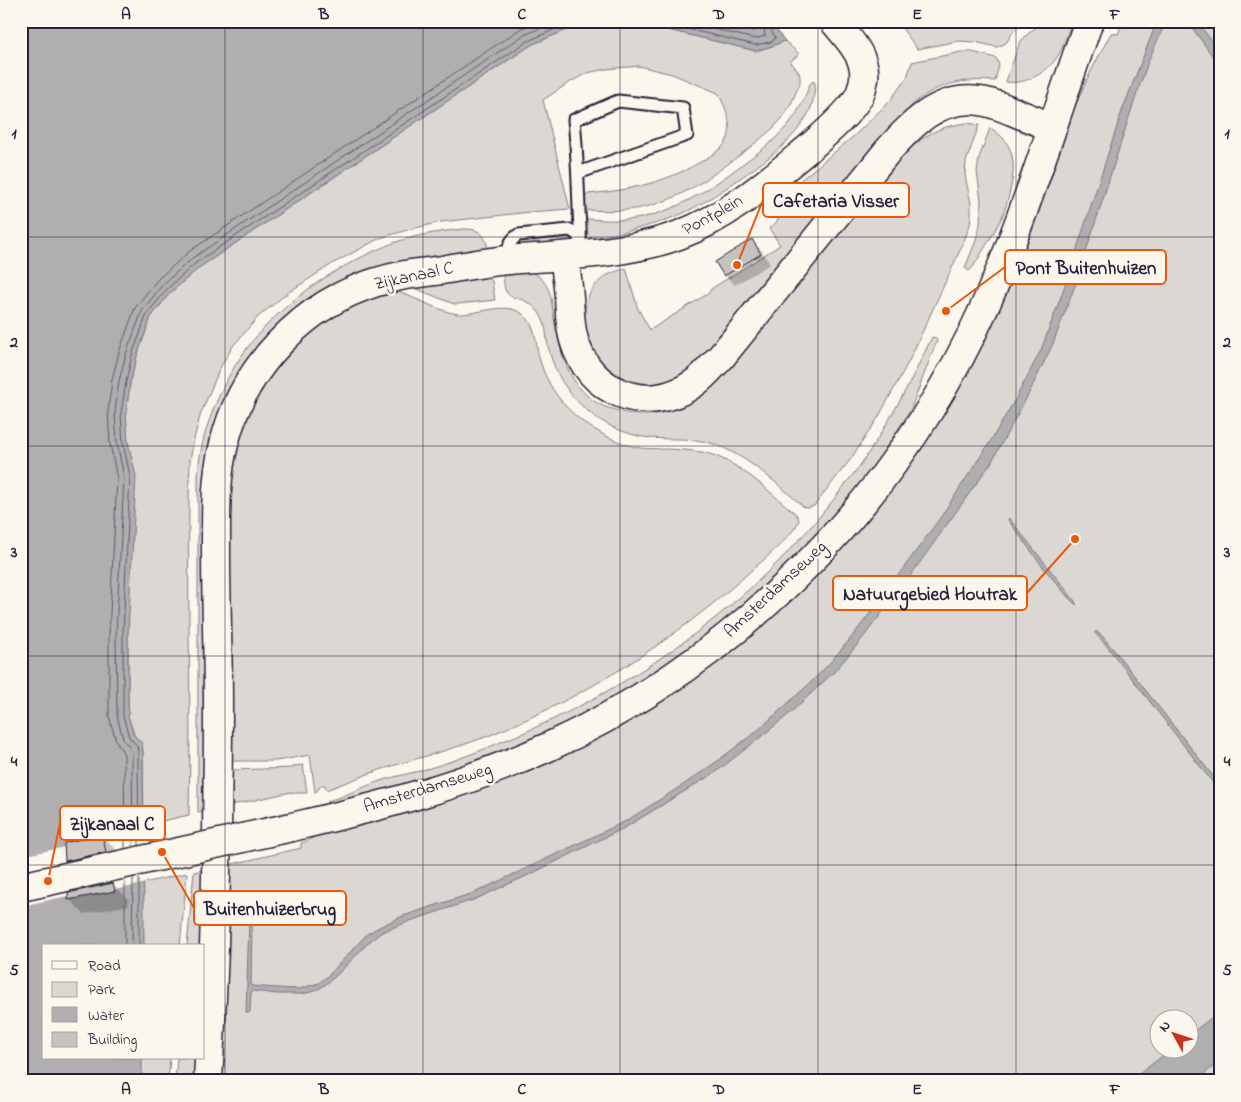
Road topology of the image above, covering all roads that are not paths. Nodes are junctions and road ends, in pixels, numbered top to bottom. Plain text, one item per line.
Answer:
1 (834, 21) edge
2 (1089, 21) edge
3 (1052, 127) junction
4 (578, 173) junction
5 (564, 256) junction
6 (510, 259) junction
7 (21, 887) edge
8 (208, 1081) edge

1 - 5 street, Pontplein
2 - 3 street, Amsterdamseweg
3 - 5 street
3 - 7 street, Amsterdamseweg, bridge
4 - 4 lane
4 - 6 lane
5 - 6 street, Zijkanaal C
6 - 8 street, Zijkanaal C

